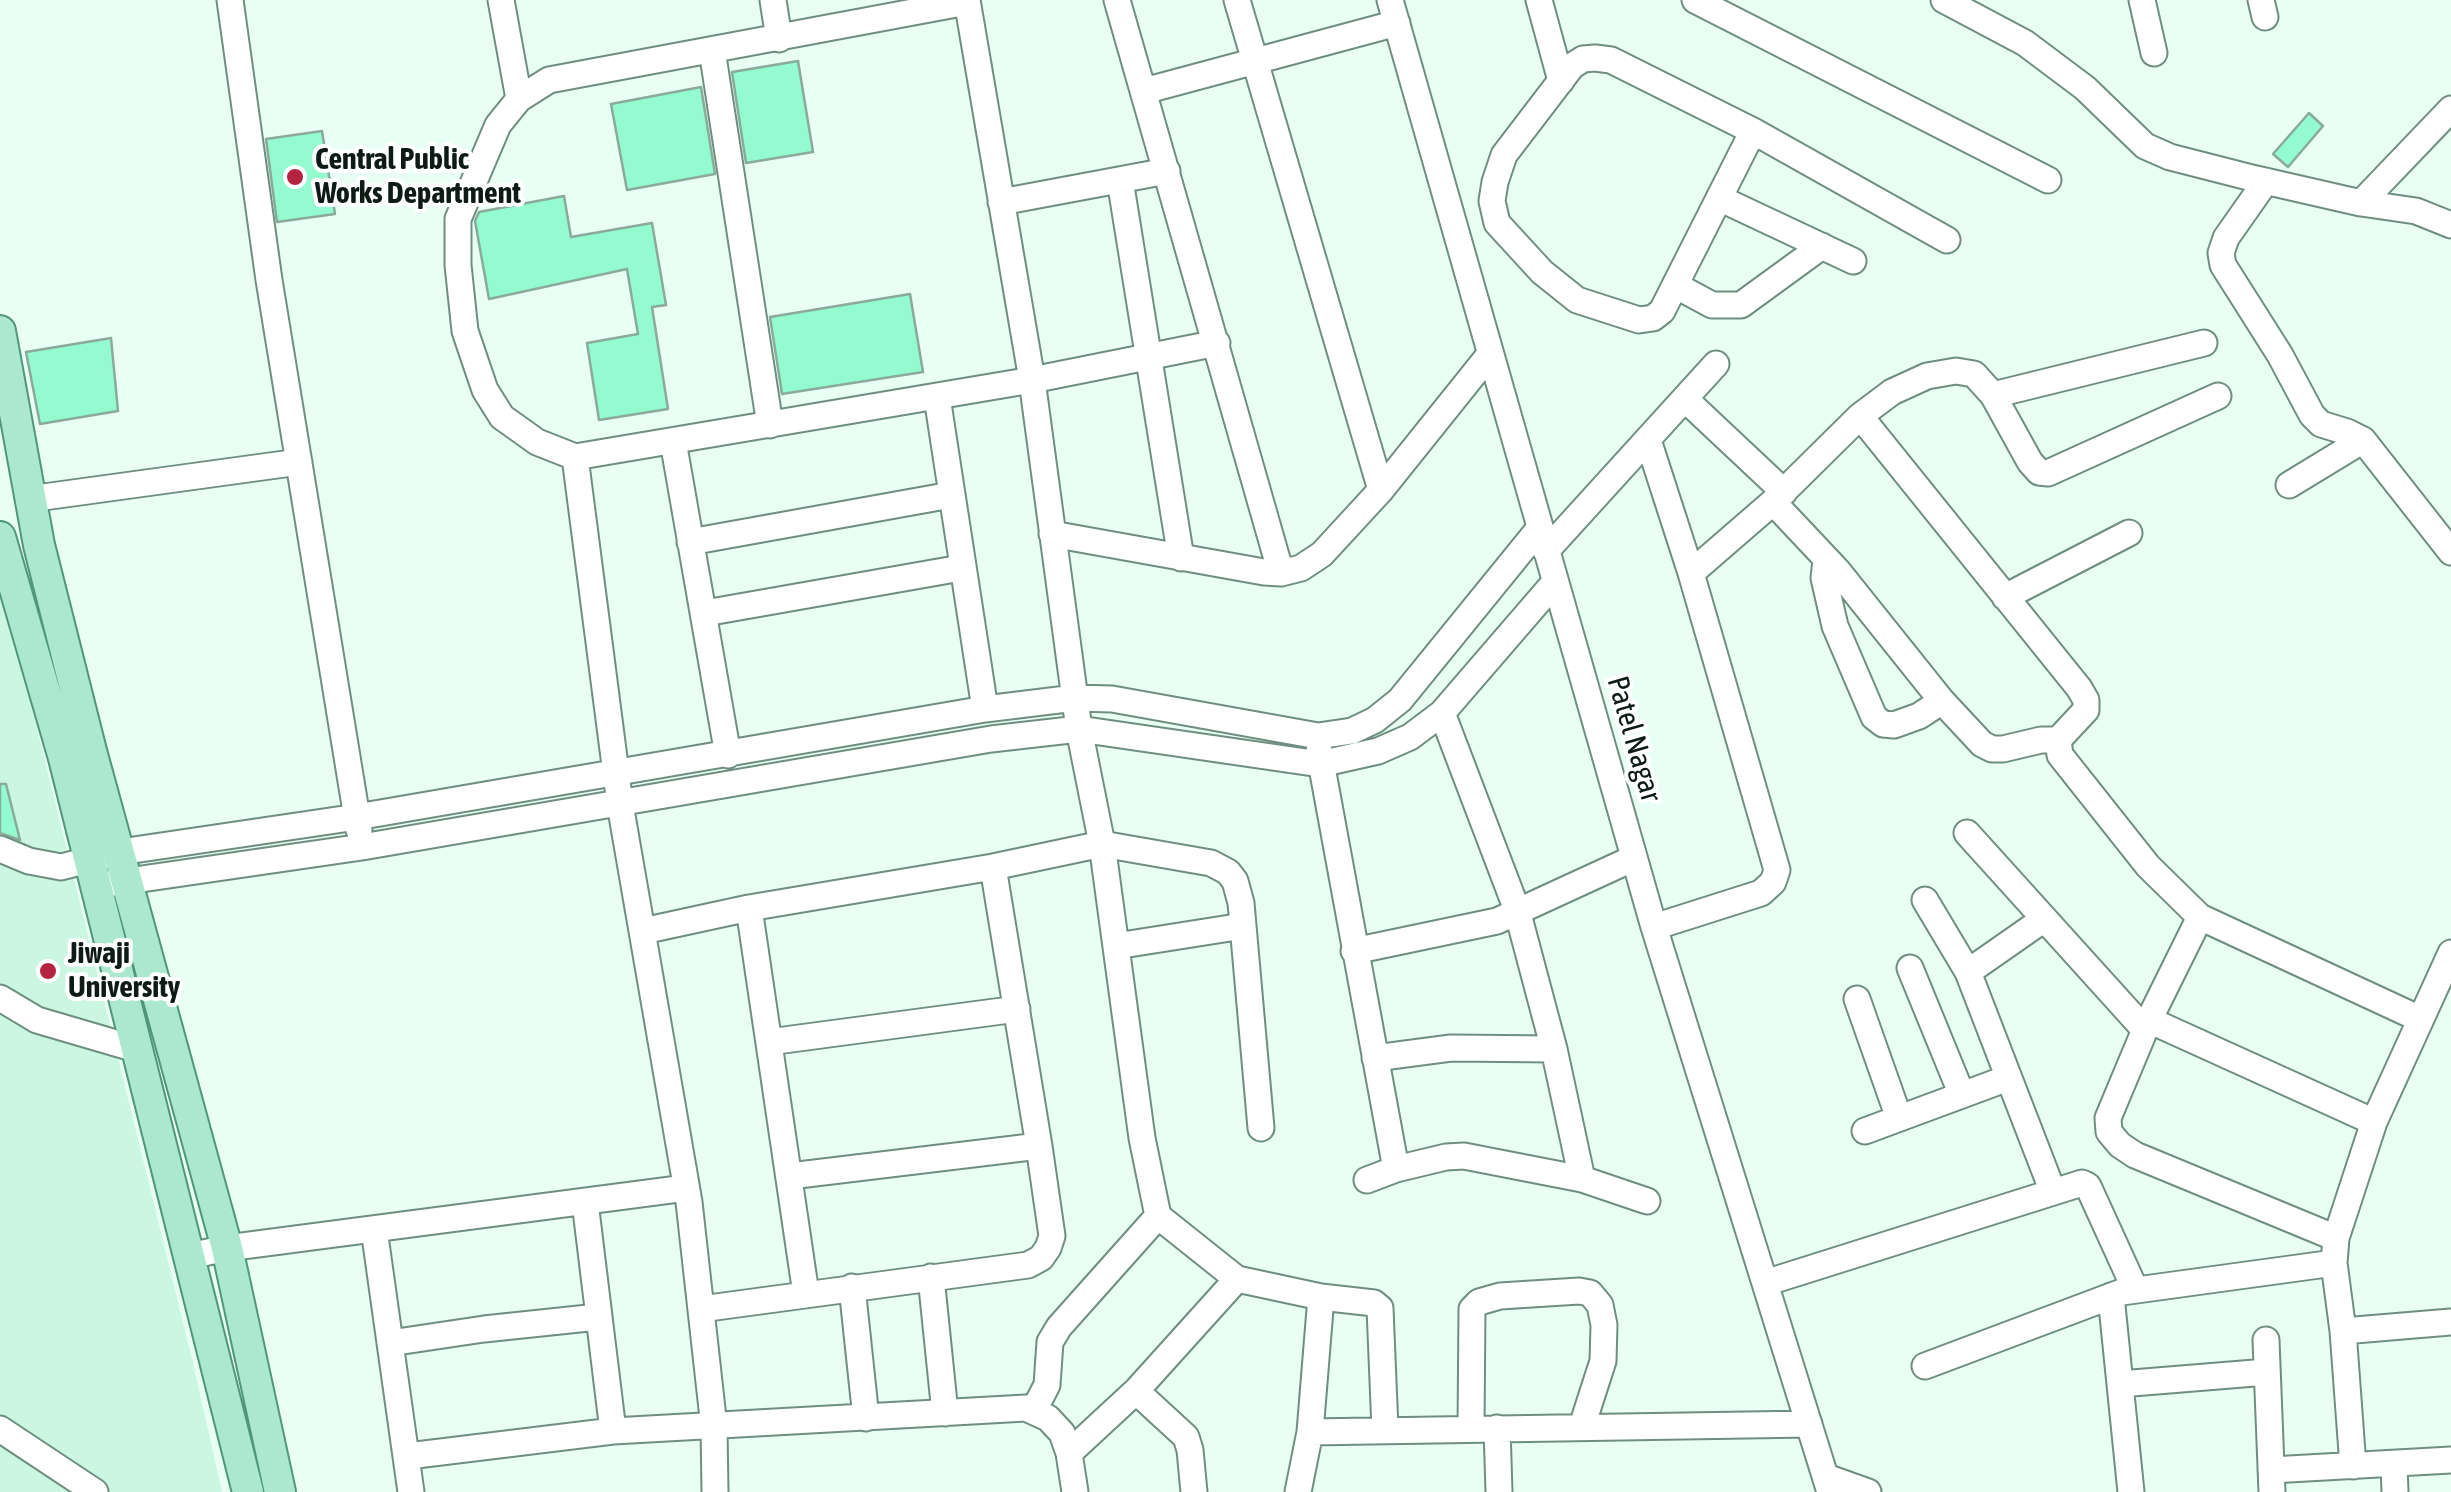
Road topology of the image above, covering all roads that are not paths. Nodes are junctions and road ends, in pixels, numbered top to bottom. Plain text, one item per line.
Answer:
1 (230, 0) edge
2 (501, 0) edge
3 (773, 0) edge
4 (1117, 0) edge
5 (1236, 0) edge
6 (1539, 0) edge
7 (1696, 0) edge
8 (1944, 0) edge
9 (2142, 0) edge
10 (967, 1) edge
11 (1393, 12) edge
12 (779, 38) junction
13 (712, 50) junction
14 (2154, 54) dead end
15 (1255, 61) junction
16 (1561, 82) junction
17 (1144, 92) junction
18 (518, 98) junction
19 (2451, 109) edge
20 (1753, 131) junction
21 (1167, 170) junction
22 (1120, 180) junction
23 (2048, 180) dead end
24 (2266, 181) junction
25 (1720, 198) junction
26 (1001, 202) junction
27 (2361, 203) junction
28 (1494, 212) junction
29 (2451, 225) edge
30 (1454, 227) junction
31 (1947, 240) dead end
32 (1822, 246) junction
33 (1852, 261) dead end
34 (1676, 285) junction
35 (0, 330) edge
36 (2204, 342) dead end
37 (1217, 343) junction
38 (1490, 354) junction
39 (1151, 356) junction
40 (1716, 364) dead end
41 (1032, 380) junction
42 (1993, 395) junction
43 (937, 396) junction
44 (2218, 396) dead end
45 (1685, 399) junction
46 (1860, 416) junction
47 (770, 425) junction
48 (1648, 440) junction
49 (2363, 440) junction
50 (673, 441) junction
51 (575, 458) junction
52 (299, 462) junction
53 (2289, 486) dead end
54 (1381, 490) junction
55 (951, 495) junction
56 (1778, 497) junction
57 (29, 499) junction
58 (2129, 532) dead end
59 (1052, 534) junction
60 (0, 537) edge
61 (1543, 540) junction
62 (690, 542) junction
63 (2451, 552) edge
64 (1181, 558) junction
65 (1826, 560) junction
66 (961, 568) junction
67 (1281, 573) junction
68 (1691, 573) junction
69 (1555, 582) junction
70 (2006, 597) junction
71 (705, 614) junction
72 (1075, 698) junction
73 (1942, 701) junction
74 (985, 709) junction
75 (1442, 712) junction
76 (1079, 729) junction
77 (1318, 736) junction
78 (2058, 740) junction
79 (728, 755) junction
80 (1320, 764) junction
81 (616, 771) junction
82 (620, 804) junction
83 (357, 817) junction
84 (1966, 833) dead end
85 (1102, 844) junction
86 (362, 847) junction
87 (0, 848) edge
88 (1634, 858) junction
89 (993, 867) junction
90 (108, 869) junction
91 (1925, 900) dead end
92 (749, 908) junction
93 (1517, 910) junction
94 (2200, 917) junction
95 (2044, 920) junction
96 (1243, 926) junction
97 (1654, 927) junction
98 (643, 932) junction
99 (1116, 946) junction
100 (1354, 951) junction
101 (2451, 953) edge
102 (1910, 968) dead end
103 (1968, 972) junction
104 (0, 998) edge
105 (1857, 999) dead end
106 (1016, 1009) junction
107 (2420, 1019) junction
108 (2147, 1025) junction
109 (769, 1042) junction
110 (136, 1049) junction
111 (1554, 1049) junction
112 (1375, 1058) junction
113 (2008, 1078) junction
114 (1962, 1095) junction
115 (1899, 1118) junction
116 (2374, 1122) junction
117 (1261, 1128) dead end
118 (1865, 1131) dead end
119 (1039, 1146) junction
120 (1396, 1168) junction
121 (790, 1176) junction
122 (1582, 1178) junction
123 (1367, 1180) dead end
124 (686, 1188) junction
125 (2052, 1192) junction
126 (1647, 1201) dead end
127 (585, 1202) junction
128 (1158, 1216) junction
129 (374, 1229) junction
130 (228, 1248) junction
131 (2335, 1250) junction
132 (189, 1256) junction
133 (931, 1277) junction
134 (1237, 1279) junction
135 (1765, 1283) junction
136 (852, 1287) junction
137 (2123, 1293) junction
138 (806, 1294) junction
139 (1321, 1297) junction
140 (701, 1309) junction
141 (598, 1317) junction
142 (2451, 1322) edge
143 (2343, 1330) junction
144 (2266, 1340) dead end
145 (390, 1343) junction
146 (1925, 1366) dead end
147 (2267, 1372) junction
148 (2120, 1384) junction
149 (1136, 1391) junction
150 (1034, 1410) junction
151 (945, 1413) junction
152 (866, 1418) junction
153 (1809, 1424) junction
154 (1582, 1426) junction
155 (714, 1427) junction
156 (0, 1428) edge
157 (1484, 1428) junction
158 (1385, 1430) junction
159 (613, 1431) junction
160 (1310, 1432) junction
161 (1069, 1454) junction
162 (408, 1456) junction
163 (2451, 1460) edge
164 (2394, 1465) junction
165 (2353, 1466) junction
166 (2271, 1481) edge
167 (1828, 1484) edge
168 (95, 1492) edge
169 (248, 1492) edge
170 (280, 1492) edge
171 (411, 1492) edge
172 (714, 1492) edge
173 (1075, 1492) edge
174 (1194, 1492) edge
175 (1298, 1492) edge
176 (1499, 1492) edge
177 (1868, 1492) edge
178 (2131, 1492) edge
179 (2395, 1492) edge

1 - 52 street
2 - 18 street
3 - 12 street
4 - 17 street
5 - 15 street
6 - 16 street
7 - 23 street
8 - 24 street
9 - 14 street
10 - 12 street
10 - 26 street
11 - 15 street
11 - 30 street, Patel Nagar
12 - 13 street
13 - 18 street
13 - 47 street
15 - 17 street
15 - 54 street
16 - 20 street
16 - 28 street
17 - 21 street
18 - 51 street
19 - 27 street
20 - 25 street
20 - 31 street
21 - 22 street
21 - 37 street
22 - 26 street
22 - 39 street
24 - 27 street
24 - 49 street
25 - 32 street
25 - 34 street
26 - 41 street
27 - 29 street
28 - 30 street
28 - 34 street
30 - 38 street, Patel Nagar
32 - 33 street
32 - 34 street
35 - 57 main road
36 - 42 street
37 - 39 street
37 - 67 street
38 - 54 street
38 - 61 street, Patel Nagar
39 - 41 street
39 - 64 street
40 - 45 street
41 - 43 street
41 - 59 street
42 - 44 street
42 - 46 street
43 - 47 street
43 - 55 street
45 - 48 street
45 - 56 street
46 - 56 street
46 - 70 street
47 - 50 street
48 - 61 street
48 - 68 street
49 - 53 street
49 - 63 street
50 - 51 street
50 - 62 street
51 - 81 street
52 - 57 street
52 - 83 street
54 - 67 street
55 - 62 street
55 - 66 street
56 - 65 street
56 - 68 street
57 - 90 main road
58 - 70 street
59 - 64 street
59 - 72 street
60 - 90 main road
61 - 69 street, Patel Nagar
61 - 77 street
62 - 71 street
64 - 67 street
65 - 73 street
65 - 73 street
66 - 71 street
66 - 74 street
68 - 97 street
69 - 75 street
69 - 88 street, Patel Nagar
70 - 78 street
71 - 79 street
72 - 74 street
72 - 76 street
72 - 77 street
73 - 78 street
74 - 79 street
75 - 80 street
75 - 93 street
76 - 80 street
76 - 82 street
76 - 85 street
77 - 80 street
78 - 94 street
79 - 81 street
80 - 100 street
81 - 82 street
81 - 83 street
82 - 86 street
82 - 98 street
83 - 86 street
83 - 90 street
84 - 95 street
85 - 89 street
85 - 96 street
85 - 99 street
86 - 90 street
87 - 90 street
88 - 93 street
88 - 97 street, Patel Nagar
89 - 92 street
89 - 106 street
90 - 110 main road
90 - 130 main road
91 - 103 street
92 - 98 street
92 - 109 street
93 - 100 street
93 - 111 street
94 - 107 street
94 - 108 street
95 - 103 street
95 - 108 street
96 - 99 street
96 - 117 street
97 - 135 street, Patel Nagar
98 - 124 street
99 - 128 street
100 - 112 street
101 - 107 street
102 - 114 street
103 - 113 street
104 - 110 street
105 - 115 street
106 - 109 street
106 - 119 street
107 - 116 street
108 - 116 street
108 - 131 street
109 - 121 street
110 - 132 main road
111 - 112 street
111 - 122 street
112 - 120 street
113 - 114 street
113 - 125 street
114 - 115 street
115 - 118 street
116 - 131 street
119 - 121 street
119 - 133 street
120 - 122 street
120 - 123 street
121 - 138 street
122 - 126 street
124 - 127 street
124 - 140 street
125 - 135 street
125 - 137 street
127 - 129 street
127 - 141 street
128 - 134 street
128 - 150 street
129 - 130 street
129 - 145 street
130 - 132 street
130 - 170 main road
131 - 137 street
131 - 143 street
132 - 169 main road
133 - 136 street
133 - 151 street
134 - 139 street
134 - 149 street
135 - 153 street, Patel Nagar
136 - 138 street
136 - 152 street
137 - 146 street
137 - 148 street
138 - 140 street
139 - 158 street
139 - 160 street
140 - 155 street
141 - 145 street
141 - 159 street
142 - 143 street
143 - 165 street
144 - 147 street
145 - 162 street
147 - 148 street
147 - 166 street
148 - 178 street
149 - 161 street
149 - 174 street
150 - 151 street
150 - 161 street
151 - 152 street
152 - 155 street
153 - 154 street
153 - 167 street, Patel Nagar
154 - 157 street
154 - 157 street
155 - 159 street
155 - 172 street
156 - 168 street
157 - 158 street
157 - 176 street
158 - 160 street
159 - 162 street
160 - 175 street
161 - 173 street
162 - 171 street
163 - 164 street
164 - 165 street
164 - 179 street
165 - 166 street
167 - 177 street

